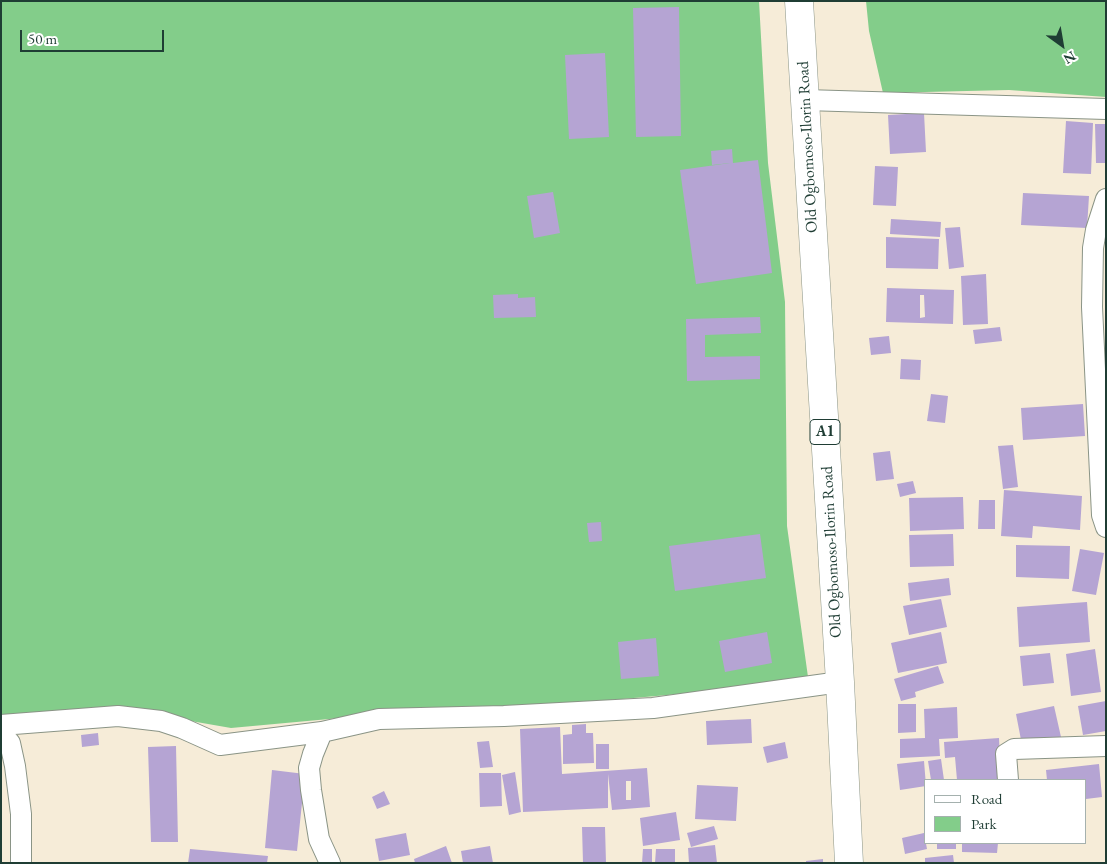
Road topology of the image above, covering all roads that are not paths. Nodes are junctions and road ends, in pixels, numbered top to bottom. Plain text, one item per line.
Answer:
1 (799, 1) edge
2 (805, 100) junction
3 (1106, 110) edge
4 (1106, 199) edge
5 (1106, 527) edge
6 (840, 682) junction
7 (1, 725) edge
8 (1, 732) edge
9 (322, 732) junction
10 (1106, 746) edge
11 (1008, 779) edge
12 (21, 863) edge
13 (330, 863) edge
14 (849, 863) edge

1 - 2 highway, Old Ogbomoso-Ilorin Road / A1
2 - 3 street
2 - 6 highway, Old Ogbomoso-Ilorin Road / A1
4 - 5 street
6 - 9 street
6 - 14 highway, Old Ogbomoso-Ilorin Road / A1
7 - 9 street
8 - 12 street
9 - 13 street
10 - 11 street

